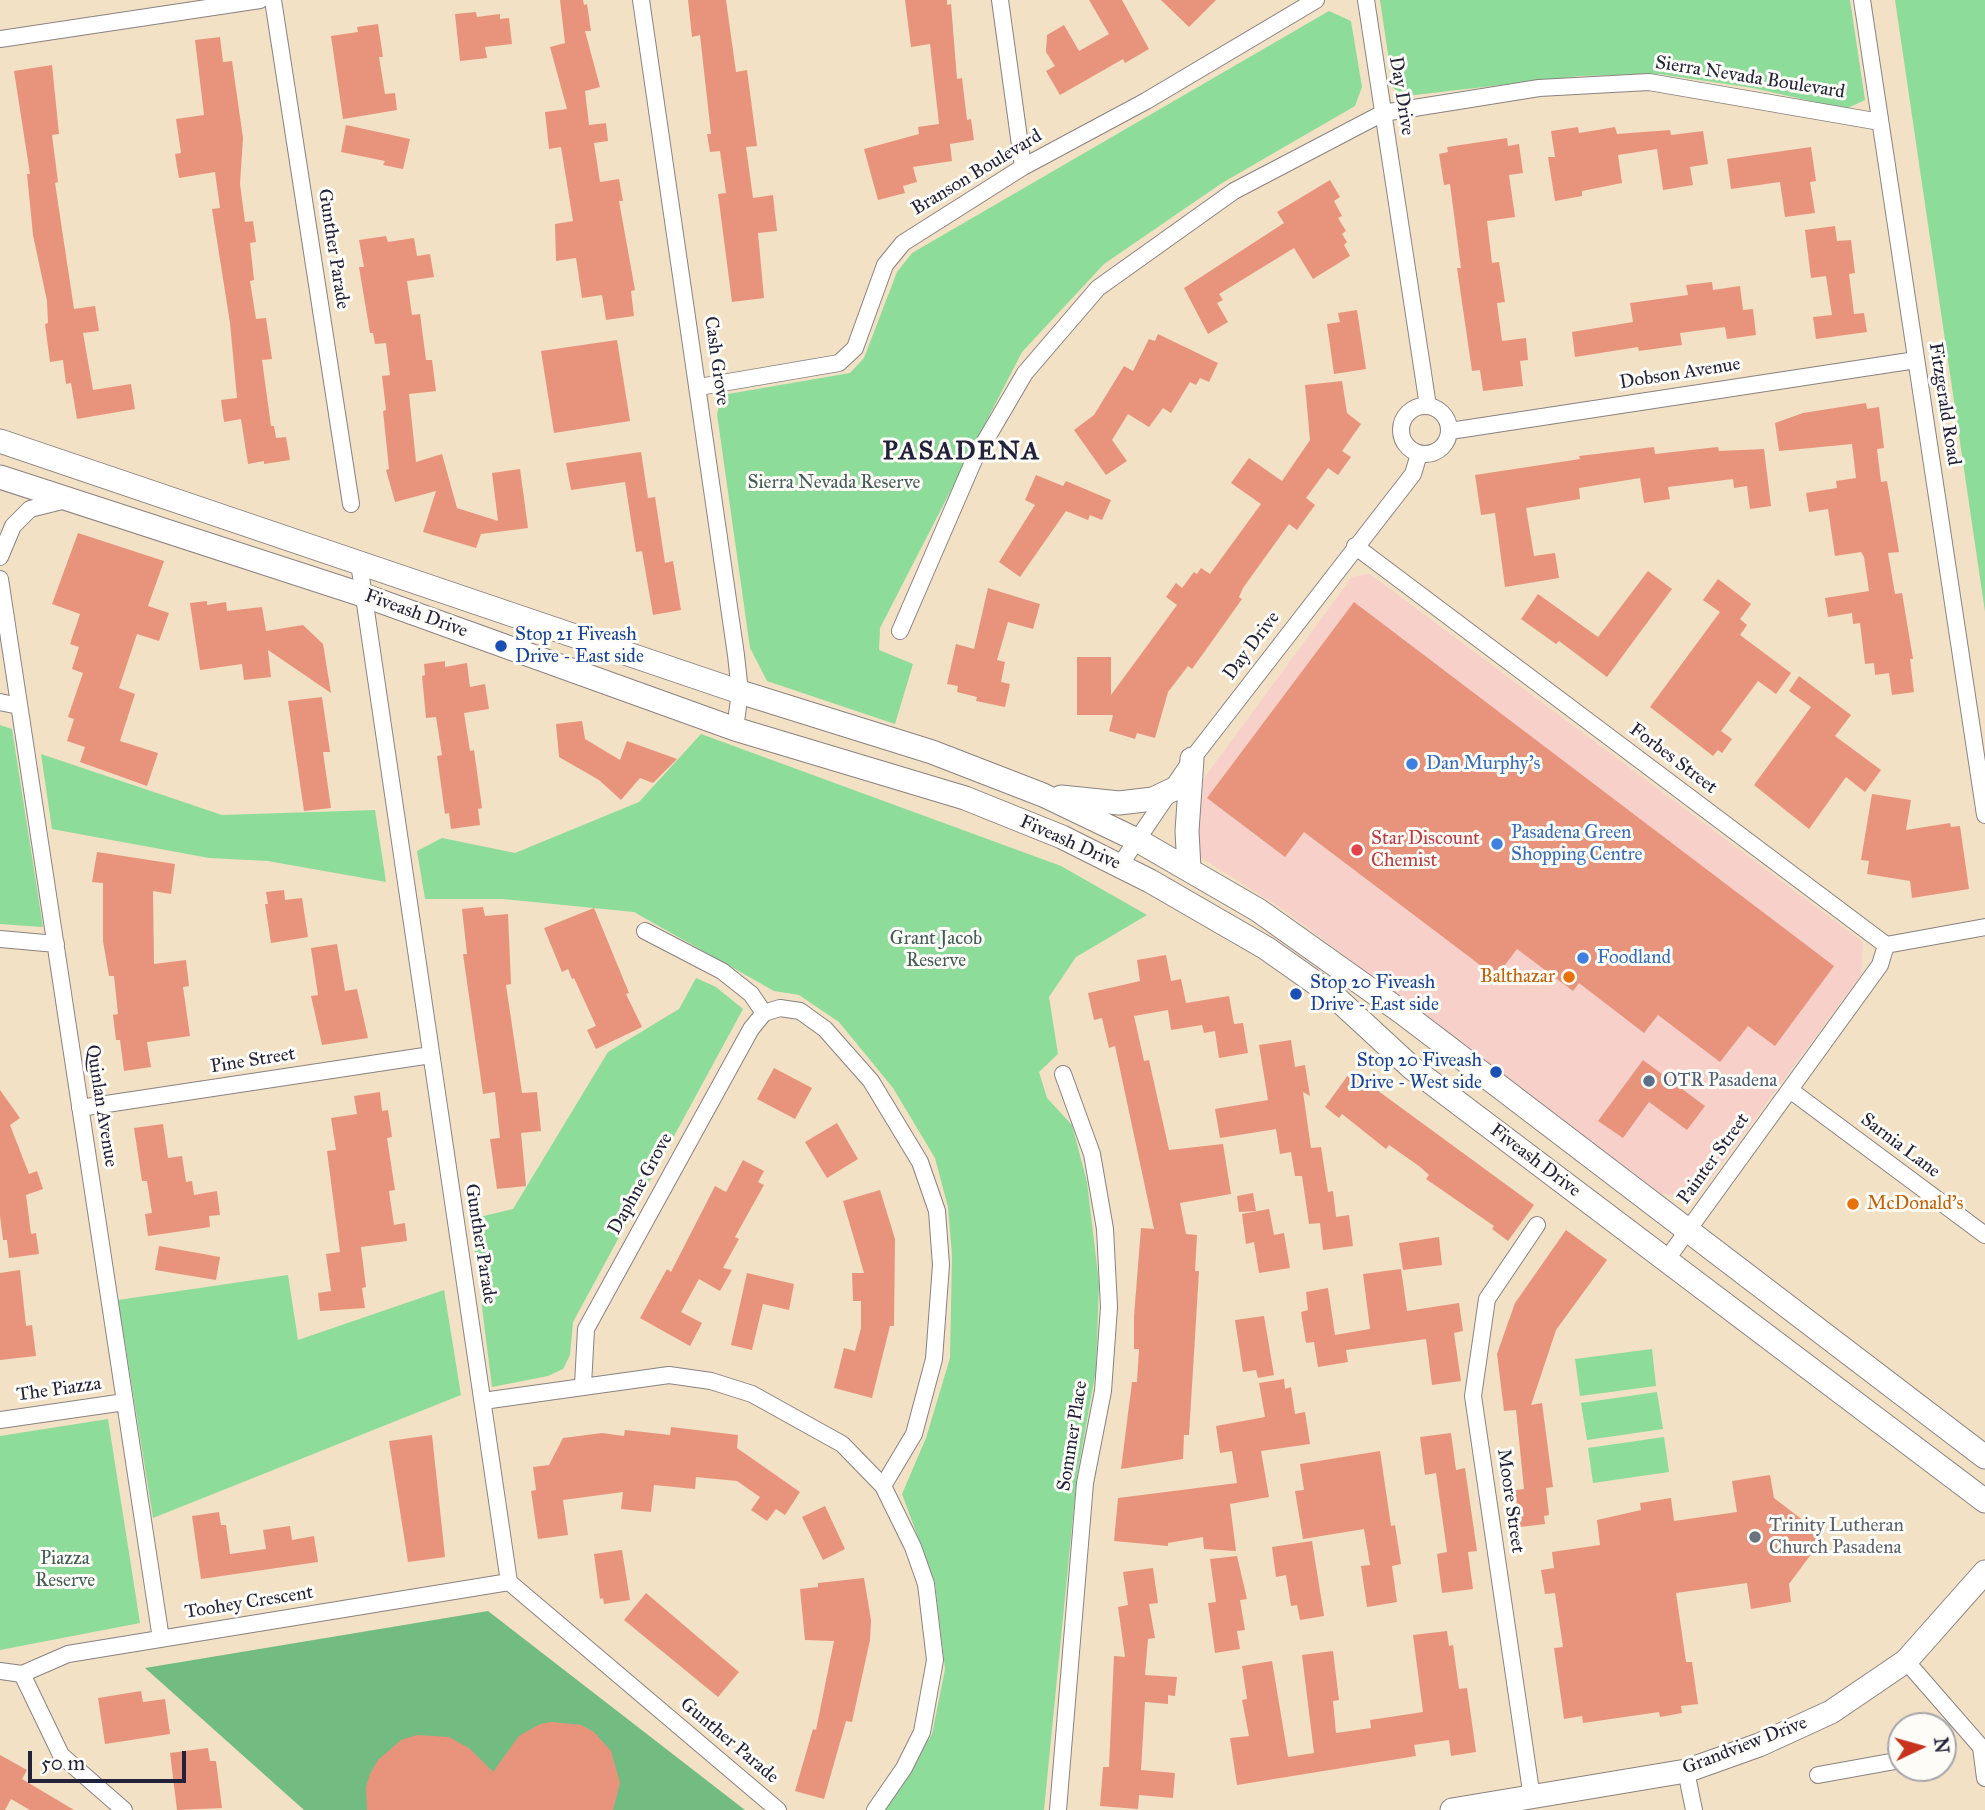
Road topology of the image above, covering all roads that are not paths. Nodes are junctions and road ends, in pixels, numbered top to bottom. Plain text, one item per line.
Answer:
1 (260, 0) edge
2 (273, 0) edge
3 (641, 0) edge
4 (1000, 0) edge
5 (1316, 0) edge
6 (1366, 0) edge
7 (1862, 0) edge
8 (0, 39) edge
9 (1383, 113) junction
10 (1880, 122) junction
11 (1023, 167) junction
12 (1916, 360) junction
13 (699, 387) junction
14 (1428, 406) junction
15 (1450, 431) junction
16 (0, 441) edge
17 (1419, 454) junction
18 (0, 477) edge
19 (68, 499) junction
20 (351, 505) dead end
21 (1355, 546) junction
22 (0, 557) edge
23 (359, 563) junction
24 (0, 579) edge
25 (363, 595) junction
26 (900, 631) dead end
27 (740, 692) junction
28 (0, 702) edge
29 (19, 706) junction
30 (735, 729) junction
31 (1192, 759) junction
32 (1172, 790) junction
33 (1044, 795) junction
34 (1985, 815) edge
35 (1137, 840) junction
36 (1120, 865) junction
37 (1189, 868) junction
38 (1985, 928) edge
39 (645, 931) dead end
40 (0, 939) edge
41 (56, 944) junction
42 (1886, 945) junction
43 (764, 1013) junction
44 (431, 1055) junction
45 (1063, 1074) dead end
46 (1790, 1090) junction
47 (80, 1108) junction
48 (1538, 1225) dead end
49 (1689, 1230) junction
50 (1985, 1235) edge
51 (1667, 1259) junction
52 (583, 1385) junction
53 (483, 1401) junction
54 (125, 1402) junction
55 (0, 1420) edge
56 (1985, 1457) edge
57 (883, 1486) junction
58 (1985, 1501) edge
59 (1985, 1572) edge
60 (509, 1582) junction
61 (1985, 1592) edge
62 (1958, 1603) junction
63 (161, 1639) junction
64 (1906, 1661) junction
65 (0, 1671) edge
66 (22, 1674) junction
67 (1942, 1712) edge
68 (1957, 1728) edge
69 (1983, 1752) edge
70 (1887, 1763) edge
71 (1686, 1770) junction
72 (1818, 1775) dead end
73 (1985, 1779) edge
74 (1532, 1798) junction
75 (124, 1810) edge
76 (778, 1810) edge
77 (876, 1810) edge
78 (1058, 1810) edge
79 (1452, 1810) edge
80 (1694, 1810) edge

1 - 8 street
2 - 20 street, Gunther Parade
3 - 13 street, Cash Grove
4 - 11 street
5 - 11 street, Branson Boulevard
6 - 9 street, Day Drive
7 - 10 street, Fitzgerald Road
9 - 10 street, Sierra Nevada Boulevard
9 - 14 street, Day Drive
9 - 26 street, Sierra Nevada Boulevard
10 - 12 street, Fitzgerald Road
11 - 13 street, Branson Boulevard
12 - 15 street, Dobson Avenue
12 - 34 street, Fitzgerald Road
13 - 27 street, Cash Grove
14 - 15 street
14 - 17 street
15 - 17 street
16 - 23 main road, Fiveash Drive
17 - 21 street, Day Drive
18 - 19 main road, Fiveash Drive
19 - 22 street
19 - 25 main road, Fiveash Drive
21 - 31 street, Day Drive
21 - 42 street, Forbes Street
23 - 25 street, Gunther Parade
23 - 27 main road, Fiveash Drive
24 - 29 street, Quinlan Avenue
25 - 30 main road, Fiveash Drive
25 - 44 street, Gunther Parade
27 - 30 street, Cash Grove
27 - 33 main road, Fiveash Drive
28 - 29 street
29 - 41 street, Quinlan Avenue
30 - 36 main road, Fiveash Drive
31 - 32 street, Day Drive
31 - 37 main road
32 - 33 main road
32 - 35 street, Day Drive
33 - 35 main road, Fiveash Drive
35 - 36 street, Day Drive
35 - 37 main road, Fiveash Drive
36 - 51 main road, Fiveash Drive
37 - 49 main road, Fiveash Drive
38 - 42 street
39 - 43 street
40 - 41 street
41 - 47 street, Quinlan Avenue
42 - 46 street, Painter Street
43 - 52 street, Daphne Grove
43 - 57 street
44 - 47 street, Pine Street
44 - 53 street, Gunther Parade
45 - 78 street, Sommer Place
46 - 49 street, Painter Street
46 - 50 street, Sarnia Lane
47 - 54 street, Quinlan Avenue
48 - 74 street, Moore Street
49 - 51 street, Painter Street
49 - 56 main road, Fiveash Drive
51 - 58 main road, Fiveash Drive
52 - 53 street
52 - 57 street
53 - 60 street, Gunther Parade
54 - 55 street, The Piazza
54 - 63 street, Quinlan Avenue
57 - 77 street
59 - 62 main road, Grandview Drive
60 - 63 street, Toohey Crescent
60 - 76 street, Gunther Parade
61 - 62 main road
62 - 64 main road, Grandview Drive
63 - 66 street, Toohey Crescent
64 - 67 street
64 - 71 main road, Grandview Drive
65 - 66 street
66 - 75 street
68 - 69 street
69 - 73 street
70 - 72 street
71 - 74 main road, Grandview Drive
71 - 80 street
74 - 79 main road, Grandview Drive

